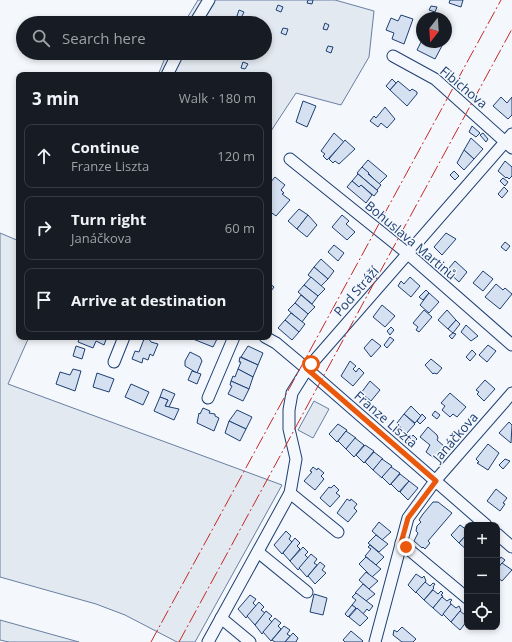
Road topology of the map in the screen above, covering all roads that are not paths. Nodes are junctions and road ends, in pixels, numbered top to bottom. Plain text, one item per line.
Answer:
1 (209, 0) edge
2 (199, 16) edge
3 (393, 56) dead end
4 (174, 60) edge
5 (168, 72) edge
6 (510, 141) edge
7 (290, 159) dead end
8 (408, 253) junction
9 (123, 340) edge
10 (233, 340) edge
11 (270, 340) edge
12 (512, 345) edge
13 (114, 362) dead end
14 (307, 369) junction
15 (512, 393) edge
16 (208, 398) dead end
17 (436, 481) junction
18 (290, 493) junction
19 (483, 522) edge
20 (338, 532) dead end
21 (500, 537) edge
22 (401, 543) junction
23 (512, 547) edge
24 (258, 552) junction
25 (307, 592) dead end
26 (464, 596) edge
27 (221, 618) junction
28 (208, 642) edge
29 (250, 642) edge
30 (375, 642) edge

1 - 2 street
3 - 6 street, Fibichova
4 - 5 street
6 - 8 street, Pod Stráží
7 - 8 street, Bohuslava Martinů
8 - 12 street, Bohuslava Martinů
8 - 14 street, Pod Stráží
9 - 13 street
10 - 16 street
11 - 14 street, Franze Liszta
14 - 17 street, Franze Liszta
14 - 18 street, Pod Stráží
15 - 17 street, Janáčkova
17 - 19 street, Franze Liszta
17 - 22 street, Janáčkova
18 - 20 street
18 - 24 street, Pod Stráží
21 - 23 street
22 - 26 street
22 - 30 street, Janáčkova
24 - 25 street
24 - 27 street, Pod Stráží
27 - 28 street, Pod Stráží
27 - 29 street

